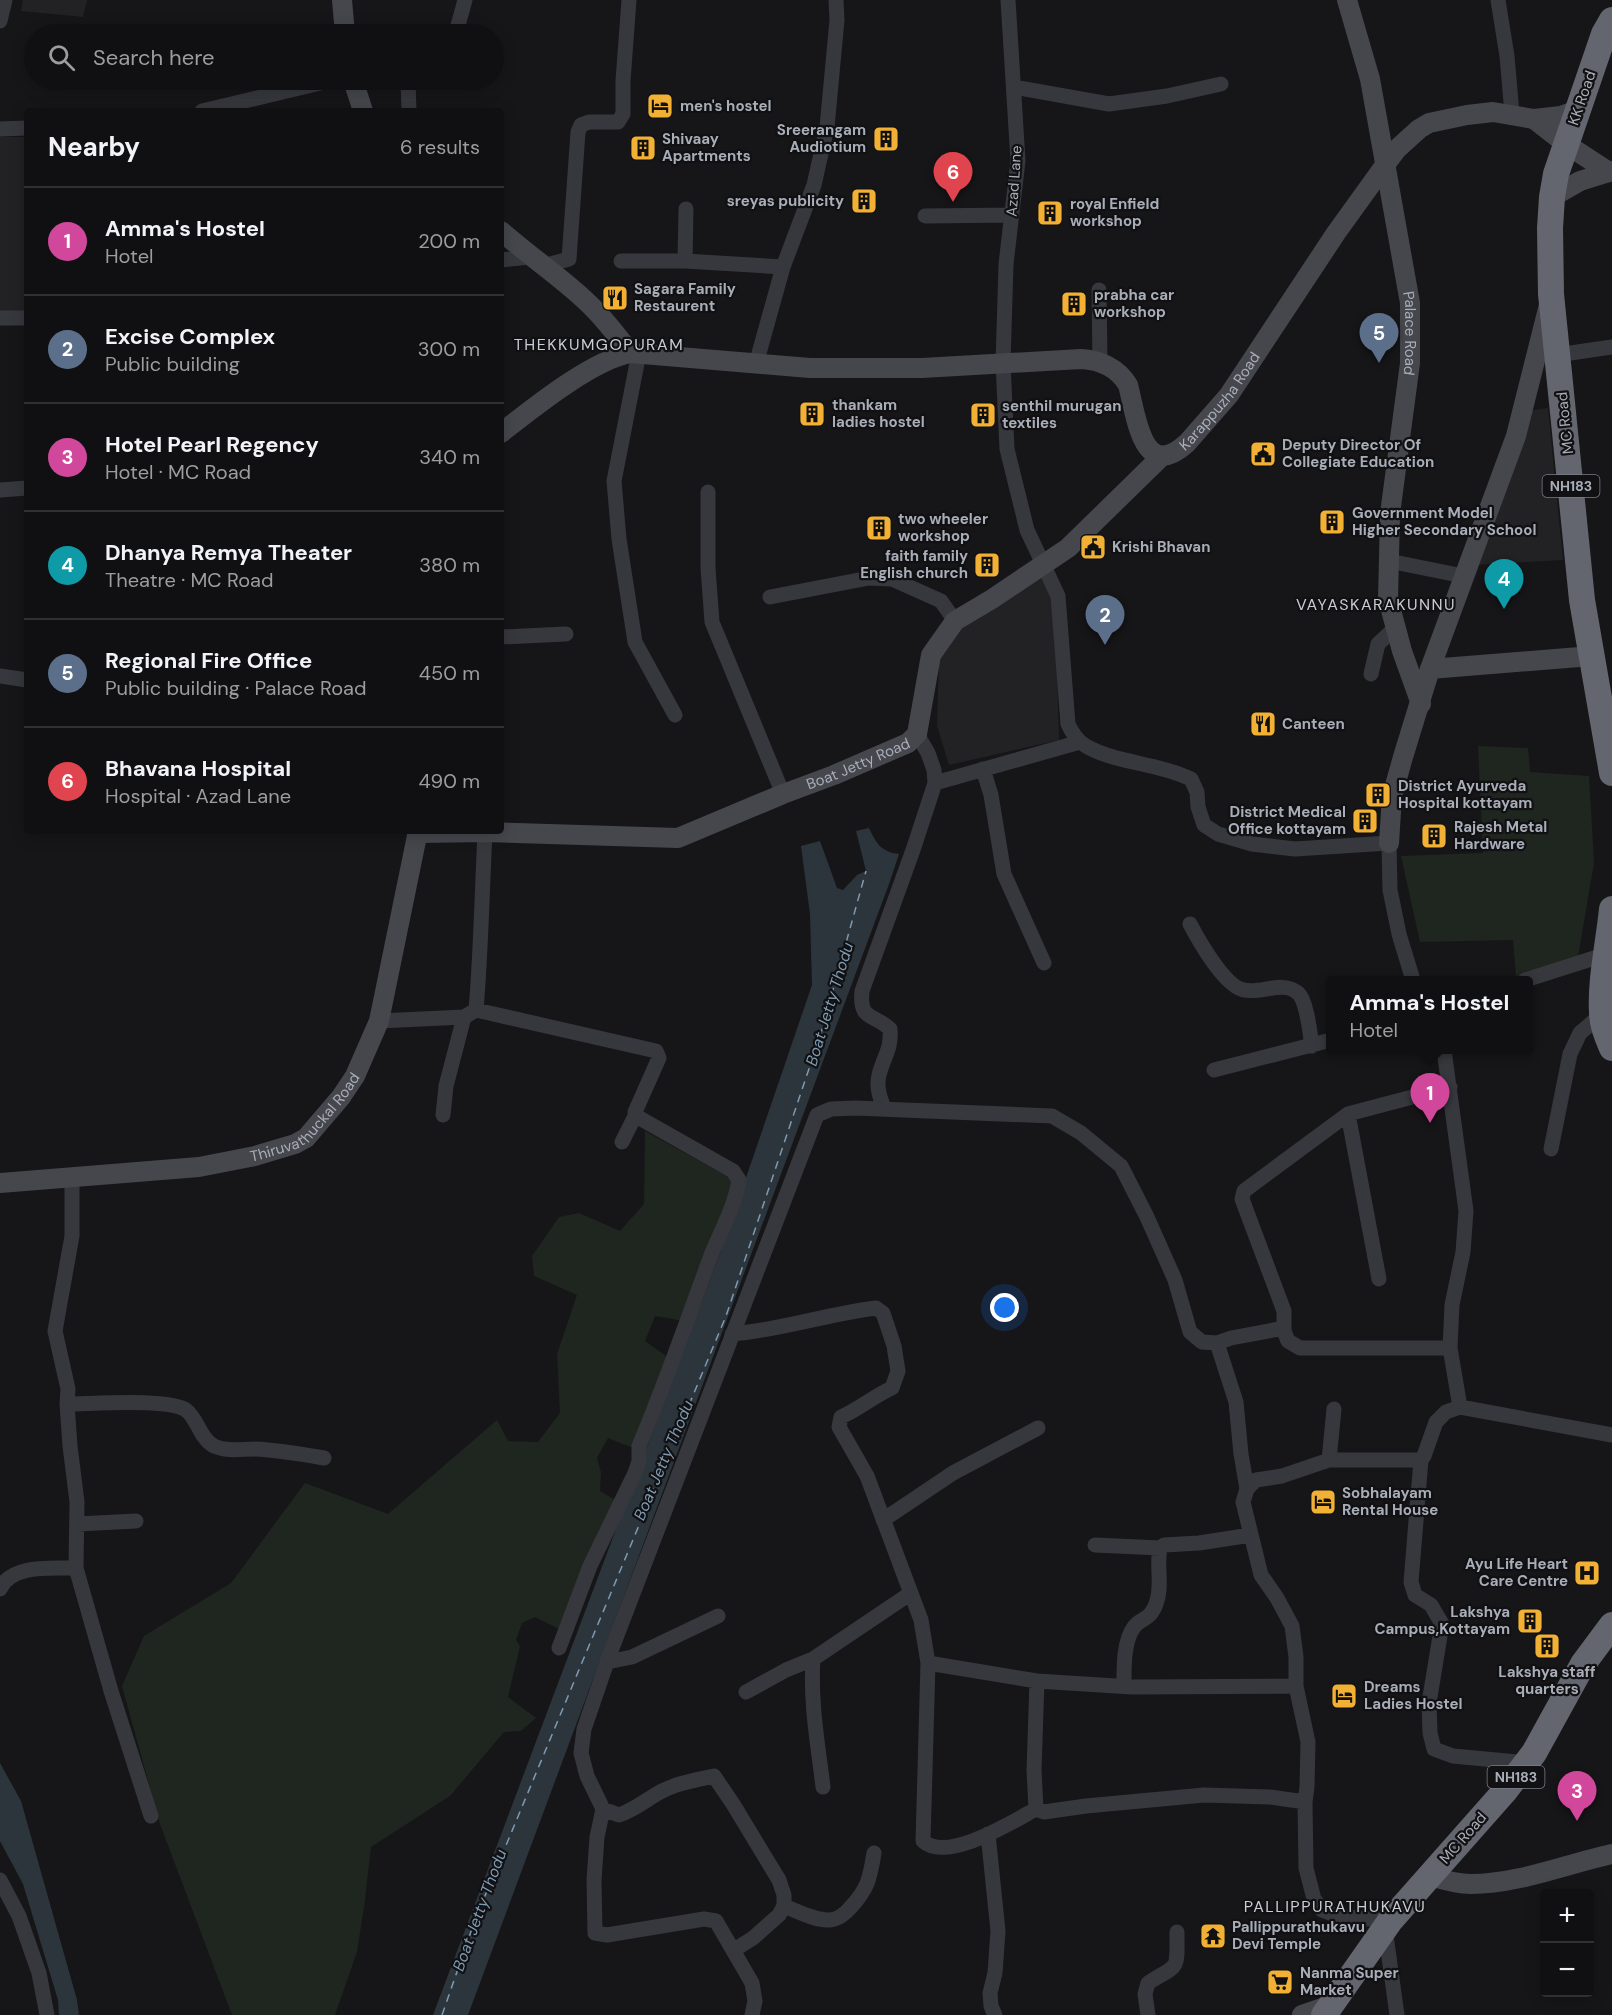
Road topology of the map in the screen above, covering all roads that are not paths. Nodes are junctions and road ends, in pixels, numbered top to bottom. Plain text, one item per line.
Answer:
1 (5, 0) edge
2 (342, 0) edge
3 (465, 0) edge
4 (629, 0) edge
5 (836, 0) edge
6 (1008, 0) edge
7 (1347, 0) edge
8 (1498, 0) edge
9 (1612, 20) edge
10 (0, 21) edge
11 (344, 24) edge
12 (458, 24) edge
13 (1221, 84) dead end
14 (1014, 87) junction
15 (291, 90) edge
16 (356, 90) edge
17 (408, 90) edge
18 (215, 108) edge
19 (362, 108) edge
20 (409, 108) edge
21 (1578, 110) junction
22 (1512, 114) junction
23 (1534, 119) junction
24 (24, 128) edge
25 (0, 129) edge
26 (1566, 144) junction
27 (1385, 165) junction
28 (1611, 171) edge
29 (1552, 197) junction
30 (686, 209) dead end
31 (1012, 215) junction
32 (925, 216) dead end
33 (504, 234) edge
34 (504, 260) edge
35 (621, 261) dead end
36 (685, 261) junction
37 (537, 262) junction
38 (783, 267) junction
39 (1099, 290) dead end
40 (1551, 294) junction
41 (0, 318) edge
42 (24, 318) edge
43 (1612, 347) edge
44 (635, 353) junction
45 (1557, 355) junction
46 (1100, 362) junction
47 (1002, 363) junction
48 (756, 364) junction
49 (504, 431) edge
50 (1162, 456) junction
51 (24, 488) edge
52 (0, 490) edge
53 (708, 492) dead end
54 (1389, 561) junction
55 (1043, 563) junction
56 (1463, 576) junction
57 (770, 597) dead end
58 (955, 621) junction
59 (1395, 628) junction
60 (566, 633) dead end
61 (504, 637) edge
62 (1592, 656) junction
63 (1430, 669) junction
64 (1371, 674) dead end
65 (0, 676) edge
66 (24, 680) edge
67 (1421, 704) junction
68 (675, 715) dead end
69 (917, 734) junction
70 (1080, 742) junction
71 (983, 769) junction
72 (1612, 773) edge
73 (935, 783) junction
74 (783, 794) junction
75 (504, 833) edge
76 (417, 834) edge
77 (486, 834) edge
78 (1389, 843) junction
79 (1612, 909) edge
80 (1190, 924) dead end
81 (1607, 954) junction
82 (1044, 963) dead end
83 (1412, 976) edge
84 (1533, 978) edge
85 (470, 1013) junction
86 (1602, 1014) junction
87 (379, 1021) junction
88 (1326, 1042) edge
89 (1312, 1046) junction
90 (1612, 1048) edge
91 (1445, 1054) edge
92 (1214, 1070) dead end
93 (1449, 1087) junction
94 (884, 1108) junction
95 (636, 1113) junction
96 (1348, 1114) junction
97 (443, 1115) dead end
98 (622, 1142) dead end
99 (1551, 1149) dead end
100 (72, 1177) junction
101 (0, 1183) edge
102 (1379, 1279) dead end
103 (1284, 1328) junction
104 (732, 1334) junction
105 (1217, 1344) junction
106 (1449, 1348) junction
107 (67, 1404) junction
108 (1460, 1407) junction
109 (1334, 1408) dead end
110 (1038, 1428) dead end
111 (1612, 1435) edge
112 (324, 1458) dead end
113 (1329, 1460) junction
114 (1421, 1460) junction
115 (1247, 1489) junction
116 (883, 1520) junction
117 (136, 1521) dead end
118 (78, 1524) junction
119 (1251, 1535) junction
120 (1095, 1545) dead end
121 (1160, 1548) junction
122 (76, 1568) junction
123 (0, 1589) edge
124 (911, 1593) junction
125 (718, 1616) dead end
126 (1612, 1625) edge
127 (559, 1648) dead end
128 (813, 1659) junction
129 (1612, 1661) edge
130 (607, 1662) junction
131 (928, 1663) junction
132 (1583, 1664) junction
133 (1037, 1681) junction
134 (1124, 1686) junction
135 (1296, 1686) junction
136 (746, 1692) dead end
137 (1527, 1764) junction
138 (823, 1787) dead end
139 (1305, 1802) junction
140 (603, 1809) junction
141 (1036, 1809) junction
142 (151, 1816) dead end
143 (988, 1834) junction
144 (874, 1853) dead end
145 (1612, 1854) edge
146 (1430, 1876) junction
147 (0, 1880) edge
148 (784, 1906) junction
149 (1387, 1924) junction
150 (1177, 1932) dead end
151 (734, 1950) junction
152 (1328, 2010) edge
153 (48, 2015) edge
154 (752, 2015) edge
155 (995, 2015) edge
156 (1148, 2015) edge
157 (1302, 2015) edge
158 (1397, 2015) edge

1 - 10 street
2 - 11 main road
3 - 12 street
4 - 37 street
5 - 38 street
6 - 14 street, Azad Lane
7 - 27 main road, Palace Road
8 - 22 street
9 - 21 highway, KK Road / NH183
13 - 14 street
14 - 31 street, Azad Lane
15 - 18 street
16 - 19 main road
17 - 20 street
21 - 23 main road, Karappuzha Road
21 - 26 highway, KK Road / NH183
22 - 23 main road, Karappuzha Road
22 - 27 main road, Karappuzha Road
23 - 26 main road, Karappuzha Road
24 - 25 street
26 - 28 main road, Karappuzha Road
26 - 29 highway, MC Road / NH183
27 - 50 main road, Karappuzha Road
27 - 54 main road, Palace Road
28 - 29 main road
29 - 40 highway, MC Road / NH183
30 - 36 street
31 - 32 street
31 - 47 street, Azad Lane
33 - 37 main road
34 - 37 street
35 - 36 street
36 - 38 street
37 - 44 main road
38 - 48 street
39 - 46 street
40 - 45 highway, MC Road / NH183
40 - 56 main road
41 - 42 street
43 - 45 street
44 - 48 main road, Karappuzha Road
44 - 49 main road
44 - 68 street
45 - 62 highway, MC Road / NH183
46 - 47 main road, Karappuzha Road
46 - 50 main road, Karappuzha Road
47 - 48 main road, Karappuzha Road
47 - 55 street, Azad Lane
50 - 55 main road, Boat Jetty Road
51 - 52 street
53 - 74 street
54 - 56 street
54 - 59 main road, Palace Road
55 - 58 main road, Boat Jetty Road
55 - 70 street, Azad Lane
56 - 63 main road
57 - 58 street
58 - 69 main road, Boat Jetty Road
59 - 64 street
59 - 67 main road, Palace Road
60 - 61 street
62 - 63 main road
62 - 72 highway, MC Road / NH183
63 - 67 main road
65 - 66 street
67 - 78 main road
69 - 73 street
69 - 74 main road, Boat Jetty Road
70 - 71 street
70 - 78 street
71 - 73 street
71 - 82 street
73 - 94 street
74 - 75 main road, Boat Jetty Road
76 - 87 main road, Thiruvathuckal Road
77 - 85 street
78 - 83 street
79 - 81 highway
80 - 89 street
81 - 84 street
81 - 86 highway
85 - 87 street
85 - 95 street
85 - 97 street
86 - 90 highway
86 - 99 street
87 - 100 main road, Thiruvathuckal Road
88 - 89 street
89 - 92 street
91 - 93 street
93 - 96 street
93 - 106 street
94 - 104 street
94 - 105 street
95 - 98 street
95 - 127 street
96 - 102 street
96 - 103 street
100 - 101 main road, Thiruvathuckal Road
100 - 107 street
103 - 105 street
103 - 106 street
104 - 116 street
104 - 130 street
105 - 115 street
106 - 108 street
107 - 112 street
107 - 118 street
108 - 111 street
108 - 114 street
109 - 113 street
110 - 116 street
113 - 114 street
113 - 115 street
114 - 137 street
115 - 119 street
116 - 124 street
117 - 118 street
118 - 122 street
119 - 121 street
119 - 135 street
120 - 121 street
121 - 134 street
122 - 123 street
122 - 142 street
124 - 128 street
124 - 131 street
125 - 130 street
126 - 132 highway, MC Road / NH183
128 - 136 street
128 - 138 street
129 - 132 highway
130 - 140 street
131 - 133 street
131 - 143 street
132 - 137 highway, MC Road / NH183
133 - 134 street
133 - 141 street
134 - 135 street
135 - 139 street
137 - 146 highway, MC Road / NH183
139 - 141 street
139 - 149 street
140 - 148 street
140 - 151 street
141 - 143 street
143 - 155 street
144 - 148 street
145 - 146 main road
146 - 149 highway, MC Road / NH183
147 - 153 street
148 - 151 street
149 - 152 highway, MC Road / NH183
149 - 158 street
150 - 156 street
151 - 154 street
152 - 157 main road

